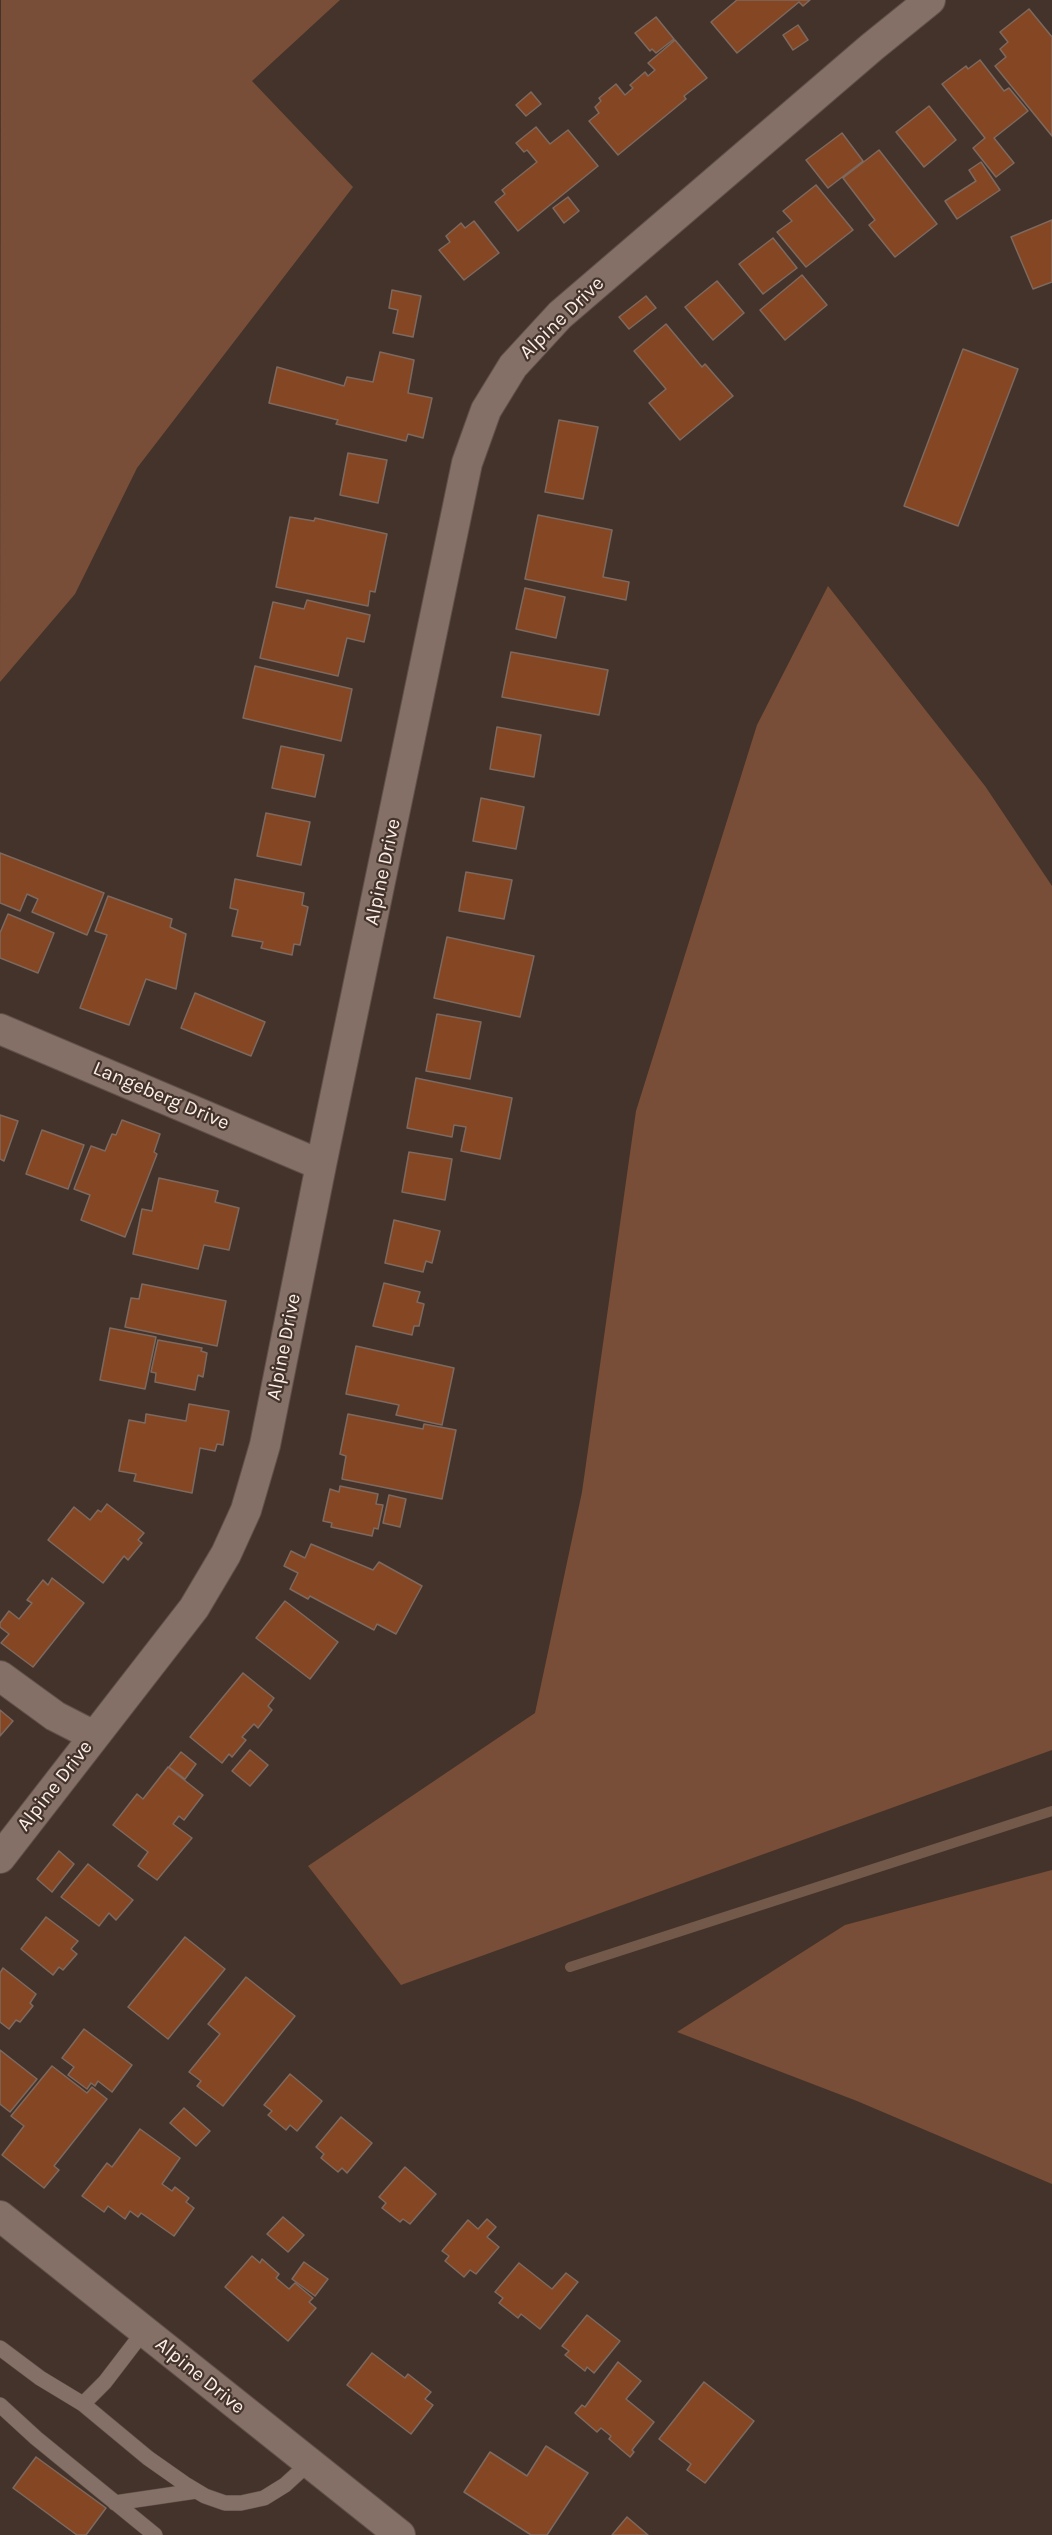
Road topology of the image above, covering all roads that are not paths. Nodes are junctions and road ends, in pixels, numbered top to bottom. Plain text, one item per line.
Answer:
1 (930, 0) edge
2 (0, 1029) edge
3 (321, 1165) junction
4 (0, 1676) edge
5 (94, 1736) junction
6 (0, 1858) edge
7 (0, 2216) edge
8 (144, 2331) junction
9 (0, 2348) edge
10 (83, 2404) junction
11 (0, 2405) edge
12 (309, 2463) junction
13 (196, 2491) junction
14 (115, 2503) junction
15 (155, 2535) edge
16 (400, 2535) edge

1 - 3 street, Alpine Drive
2 - 3 street, Langeberg Drive
3 - 5 street, Alpine Drive
4 - 5 street
5 - 6 street, Alpine Drive
7 - 8 street, Alpine Drive
8 - 10 lane
8 - 12 street, Alpine Drive
9 - 10 lane
10 - 13 lane
11 - 14 lane
12 - 13 lane
12 - 16 street, Alpine Drive
13 - 14 lane
14 - 15 lane

